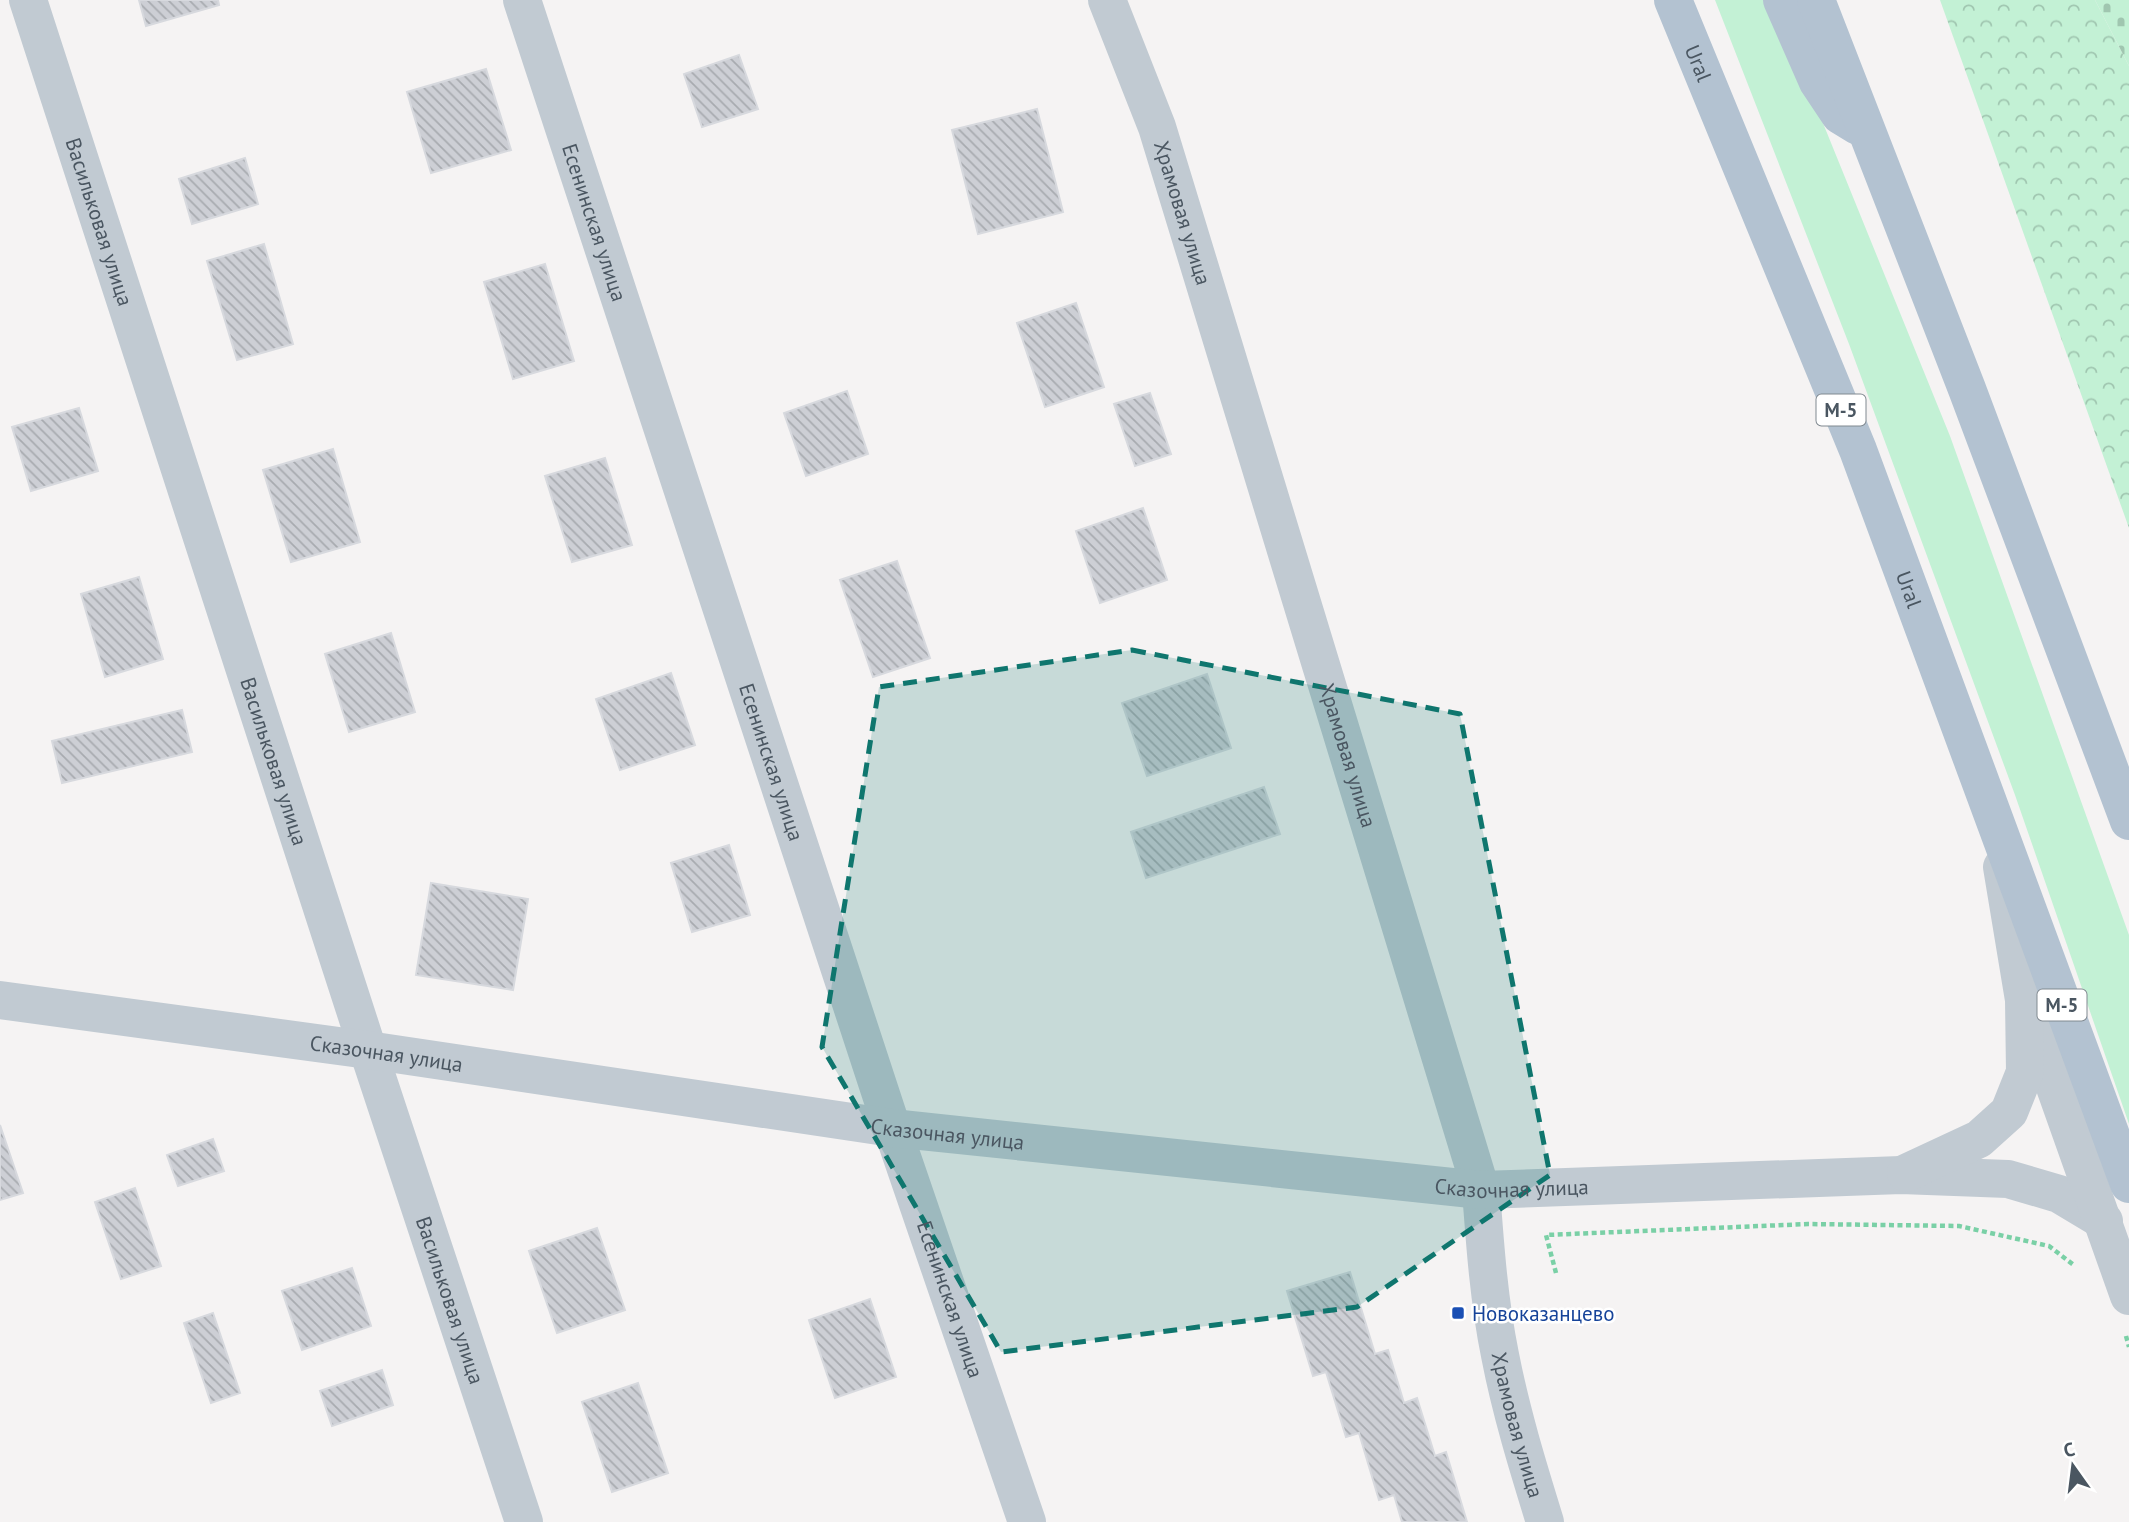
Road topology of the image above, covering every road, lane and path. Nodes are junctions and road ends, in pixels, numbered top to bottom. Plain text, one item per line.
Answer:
1 (28, 0) edge
2 (522, 0) edge
3 (1107, 0) edge
4 (1673, 0) edge
5 (1782, 0) edge
6 (1816, 0) edge
7 (1869, 133) junction
8 (2129, 821) edge
9 (1995, 825) junction
10 (0, 1000) edge
11 (2024, 1000) junction
12 (368, 1050) junction
13 (892, 1128) junction
14 (1901, 1175) junction
15 (2129, 1184) edge
16 (1480, 1189) junction
17 (2104, 1221) junction
18 (2076, 1268) dead end
19 (1556, 1273) dead end
20 (2126, 1311) edge
21 (2129, 1347) edge
22 (524, 1522) edge
23 (1027, 1522) edge
24 (1545, 1522) edge

1 - 12 street, Васильковая улица
2 - 13 street, Есенинская улица
3 - 16 street, Храмовая улица
4 - 9 main road, Ural / М-5
5 - 7 main road
6 - 7 main road
7 - 8 main road
9 - 11 street
9 - 15 main road, Ural / М-5
10 - 12 street, Сказочная улица
11 - 14 street
11 - 17 street
12 - 13 street, Сказочная улица
12 - 22 street, Васильковая улица
13 - 16 street, Сказочная улица
13 - 23 street, Есенинская улица
14 - 16 street, Сказочная улица
14 - 17 street, Сказочная улица
16 - 24 street, Храмовая улица
17 - 20 street
18 - 19 path
20 - 21 path

